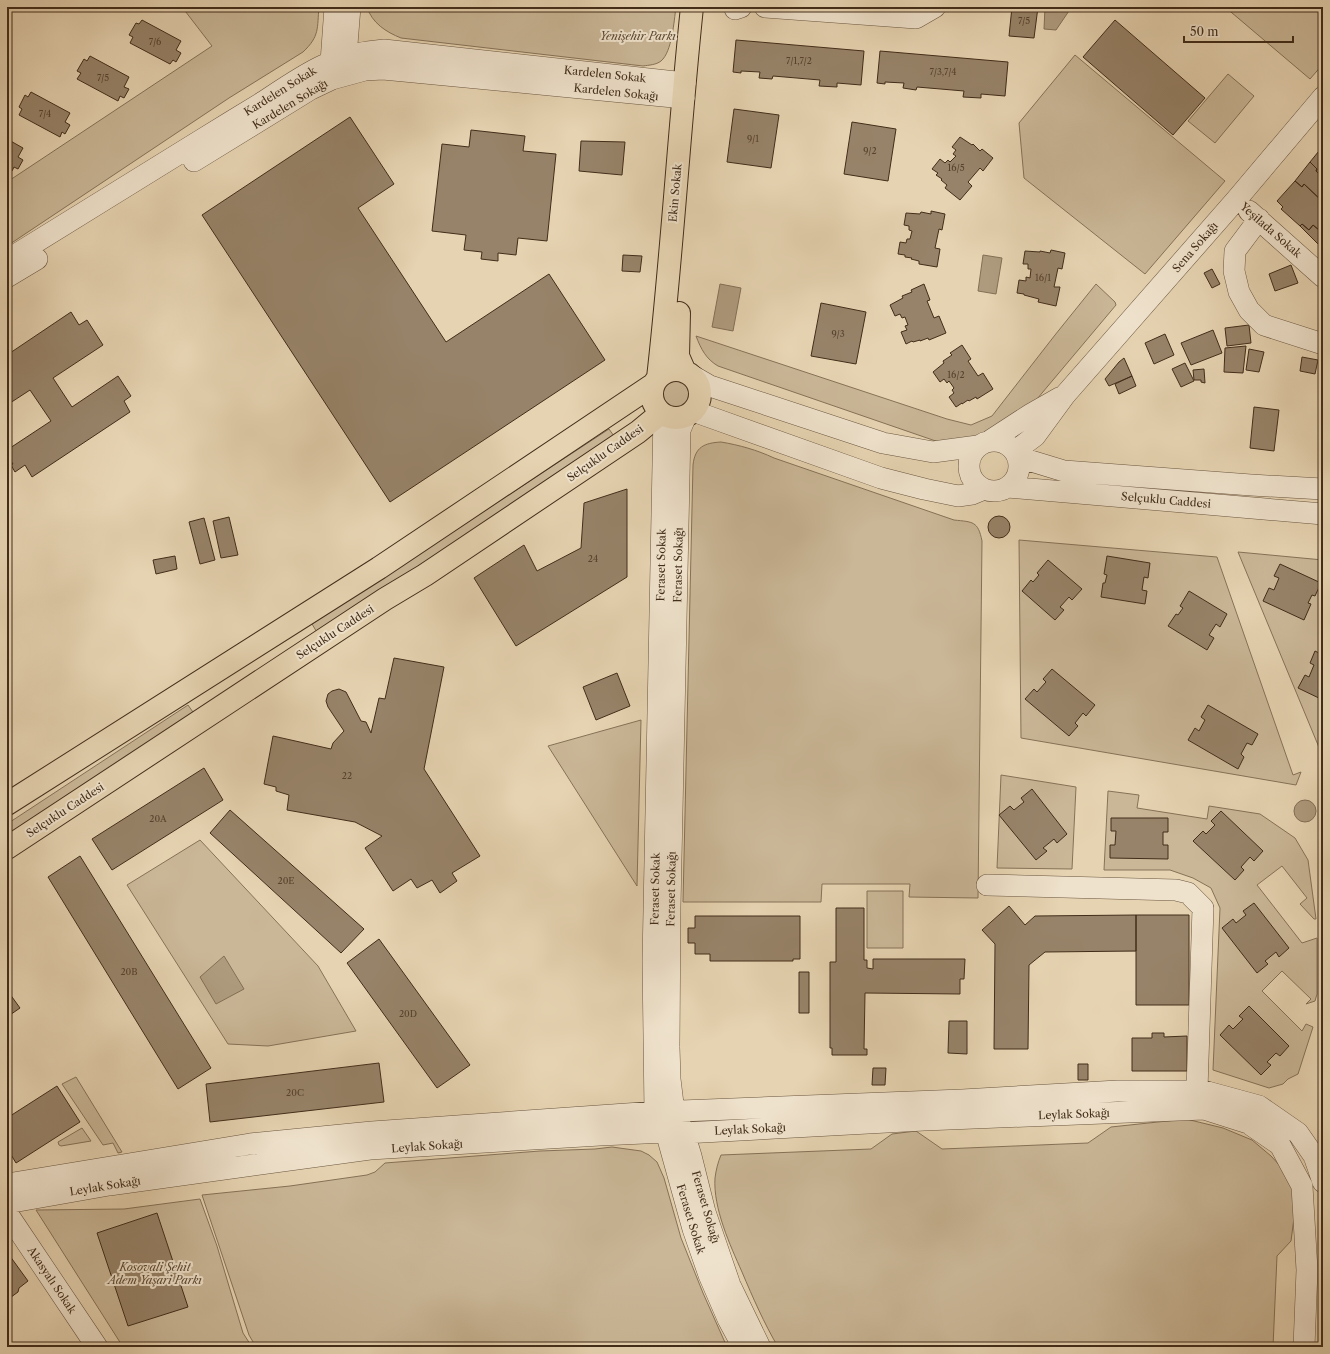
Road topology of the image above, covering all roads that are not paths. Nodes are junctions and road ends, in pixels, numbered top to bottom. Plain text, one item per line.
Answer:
1 (335, 7) edge
2 (350, 7) edge
3 (692, 7) edge
4 (707, 7) edge
5 (765, 7) edge
6 (935, 7) edge
7 (339, 68) junction
8 (689, 91) junction
9 (1323, 97) edge
10 (1236, 200) junction
11 (1259, 219) junction
12 (7, 260) edge
13 (7, 277) edge
14 (1323, 277) edge
15 (1323, 344) edge
16 (688, 374) junction
17 (656, 381) junction
18 (1065, 395) junction
19 (662, 414) junction
20 (690, 414) junction
21 (984, 443) junction
22 (1016, 454) junction
23 (1008, 487) junction
24 (984, 489) junction
25 (1323, 489) edge
26 (1323, 514) edge
27 (7, 804) edge
28 (7, 848) edge
29 (987, 885) dead end
30 (1197, 1090) junction
31 (664, 1112) junction
32 (675, 1132) junction
33 (1323, 1182) edge
34 (7, 1184) edge
35 (7, 1203) edge
36 (7, 1213) edge
37 (97, 1347) edge
38 (743, 1347) edge
39 (760, 1347) edge
40 (1304, 1347) edge

1 - 7 street
2 - 7 street
3 - 8 main road, Ekin Sokak
4 - 8 main road, Ekin Sokak
5 - 6 street
7 - 8 street, Kardelen Sokak
7 - 12 street, Kardelen Sokak
7 - 13 street, Kardelen Sokağı
8 - 16 main road, Ekin Sokak
8 - 17 main road, Ekin Sokak
9 - 10 street, Sena Sokağı
10 - 11 street, Yeşilada Sokak
10 - 18 street, Sena Sokağı
11 - 14 street, Yeşilada Sokak
11 - 15 street
16 - 17 main road
16 - 20 main road
16 - 21 street
17 - 19 main road
17 - 27 main road
18 - 21 street
18 - 22 street
19 - 20 main road
19 - 28 main road, Selçuklu Caddesi
19 - 31 street, Feraset Sokak
20 - 24 street
20 - 31 street, Feraset Sokağı
21 - 22 street
21 - 24 street
22 - 23 street
22 - 25 street, Selçuklu Caddesi
23 - 24 street
23 - 26 street, Selçuklu Caddesi
29 - 30 street
30 - 31 street, Leylak Sokağı
30 - 33 street, Leylak Sokağı
31 - 32 street, Feraset Sokağı
31 - 34 street, Leylak Sokağı
32 - 35 street, Leylak Sokağı
32 - 38 street, Feraset Sokak
32 - 39 street, Feraset Sokağı
32 - 40 street, Leylak Sokağı
36 - 37 street, Akasyalı Sokak

